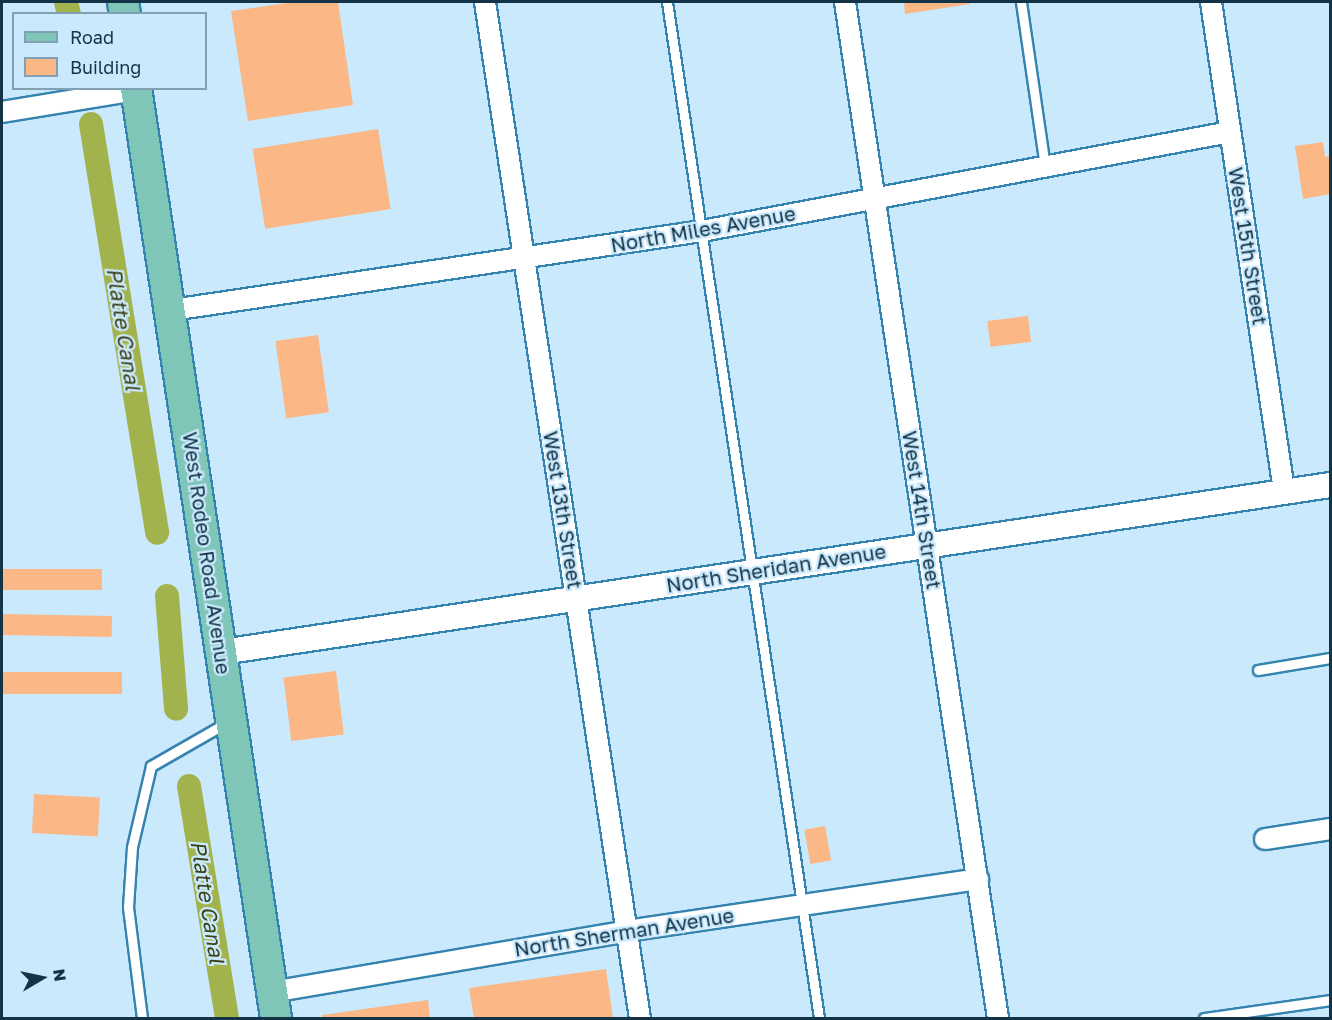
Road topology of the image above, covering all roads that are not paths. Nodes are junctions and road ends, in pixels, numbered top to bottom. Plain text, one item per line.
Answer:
1 (485, 2) edge
2 (667, 2) edge
3 (845, 2) edge
4 (1021, 2) edge
5 (1211, 2) edge
6 (130, 90) edge
7 (136, 90) edge
8 (2, 112) edge
9 (1230, 132) junction
10 (1045, 166) junction
11 (875, 199) junction
12 (702, 231) junction
13 (525, 259) junction
14 (172, 310) junction
15 (1330, 485) edge
16 (1284, 492) junction
17 (928, 545) junction
18 (753, 571) junction
19 (576, 598) junction
20 (222, 652) junction
21 (1330, 658) edge
22 (1258, 670) dead end
23 (232, 720) junction
24 (1330, 829) edge
25 (1266, 839) dead end
26 (978, 879) junction
27 (803, 904) junction
28 (627, 931) junction
29 (1330, 1000) edge
30 (274, 1005) edge
31 (142, 1018) edge
32 (640, 1018) edge
33 (819, 1018) edge
34 (998, 1018) edge
35 (1204, 1018) edge

1 - 13 street, West 13th Street
2 - 12 lane
3 - 11 street, West 14th Street
4 - 10 lane
5 - 9 street, West 15th Street
6 - 8 street
7 - 14 main road, West Rodeo Road Avenue
9 - 10 street, North Miles Avenue
9 - 16 street, West 15th Street
10 - 11 street, North Miles Avenue
11 - 12 street, North Miles Avenue
11 - 17 street, West 14th Street
12 - 13 street, North Miles Avenue
12 - 18 lane
13 - 14 street, North Miles Avenue
13 - 19 street, West 13th Street
14 - 20 main road, West Rodeo Road Avenue
15 - 16 street, North Sheridan Avenue
16 - 17 street, North Sheridan Avenue
17 - 18 street, North Sheridan Avenue
17 - 26 street, West 14th Street
18 - 19 street, North Sheridan Avenue
18 - 27 lane
19 - 20 street, North Sheridan Avenue
19 - 28 street, West 13th Street
20 - 23 main road, West Rodeo Road Avenue
21 - 22 lane
23 - 30 main road, West Rodeo Road Avenue
23 - 31 lane
24 - 25 street
26 - 27 street, North Sherman Avenue
26 - 34 street, West 14th Street
27 - 28 street, North Sherman Avenue
27 - 33 lane
28 - 30 street, North Sherman Avenue
28 - 32 street, West 13th Street
29 - 35 lane

